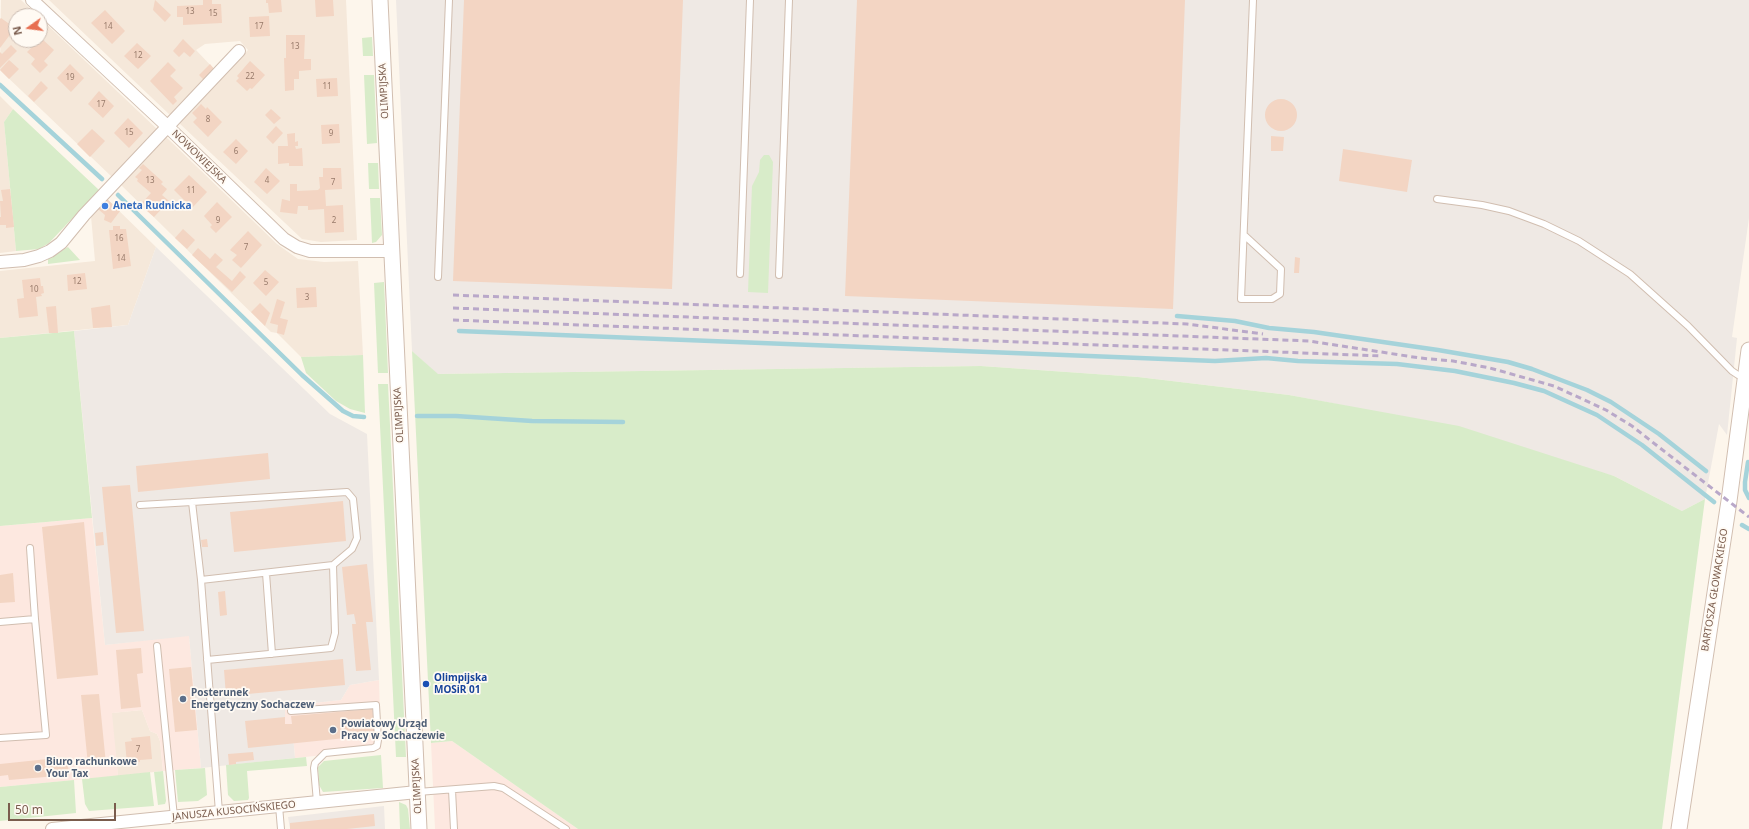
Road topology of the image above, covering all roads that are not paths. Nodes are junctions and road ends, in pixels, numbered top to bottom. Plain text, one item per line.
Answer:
1 (32, 0) edge
2 (380, 0) edge
3 (449, 0) edge
4 (750, 0) edge
5 (789, 0) edge
6 (1253, 0) edge
7 (239, 51) dead end
8 (167, 126) junction
9 (1437, 199) dead end
10 (1244, 235) junction
11 (392, 251) junction
12 (0, 262) edge
13 (740, 274) dead end
14 (779, 275) dead end
15 (438, 277) dead end
16 (1749, 350) edge
17 (1745, 376) junction
18 (192, 502) junction
19 (140, 505) dead end
20 (30, 548) dead end
21 (333, 565) junction
22 (266, 573) junction
23 (201, 580) junction
24 (35, 619) junction
25 (0, 622) edge
26 (157, 646) dead end
27 (272, 654) junction
28 (207, 660) junction
29 (291, 711) dead end
30 (0, 738) edge
31 (452, 790) junction
32 (417, 792) junction
33 (317, 802) junction
34 (279, 806) junction
35 (219, 812) junction
36 (174, 817) junction
37 (52, 829) edge
38 (281, 829) edge
39 (419, 829) edge
40 (454, 829) edge
41 (566, 829) edge
42 (1679, 829) edge

1 - 8 street, NOWOWIEJSKA
2 - 11 street, OLIMPIJSKA
3 - 15 lane
4 - 13 lane
5 - 14 lane
6 - 10 lane
7 - 8 street
8 - 11 street, NOWOWIEJSKA
8 - 12 street
9 - 17 lane
10 - 10 lane
11 - 32 street, OLIMPIJSKA
16 - 17 street, BARTOSZA GŁOWACKIEGO
17 - 42 street, BARTOSZA GŁOWACKIEGO
18 - 19 lane
18 - 21 lane
18 - 23 lane
20 - 24 lane
21 - 22 lane
21 - 27 lane
22 - 23 lane
22 - 27 lane
23 - 28 lane
24 - 25 lane
24 - 30 lane
26 - 36 lane
27 - 28 lane
28 - 35 lane
29 - 33 lane
31 - 32 lane
31 - 40 lane
31 - 41 lane
32 - 33 street, JANUSZA KUSOCIŃSKIEGO
32 - 39 street, OLIMPIJSKA
33 - 34 street, JANUSZA KUSOCIŃSKIEGO
34 - 35 street, JANUSZA KUSOCIŃSKIEGO
34 - 38 lane
35 - 36 street, JANUSZA KUSOCIŃSKIEGO
36 - 37 street, JANUSZA KUSOCIŃSKIEGO

